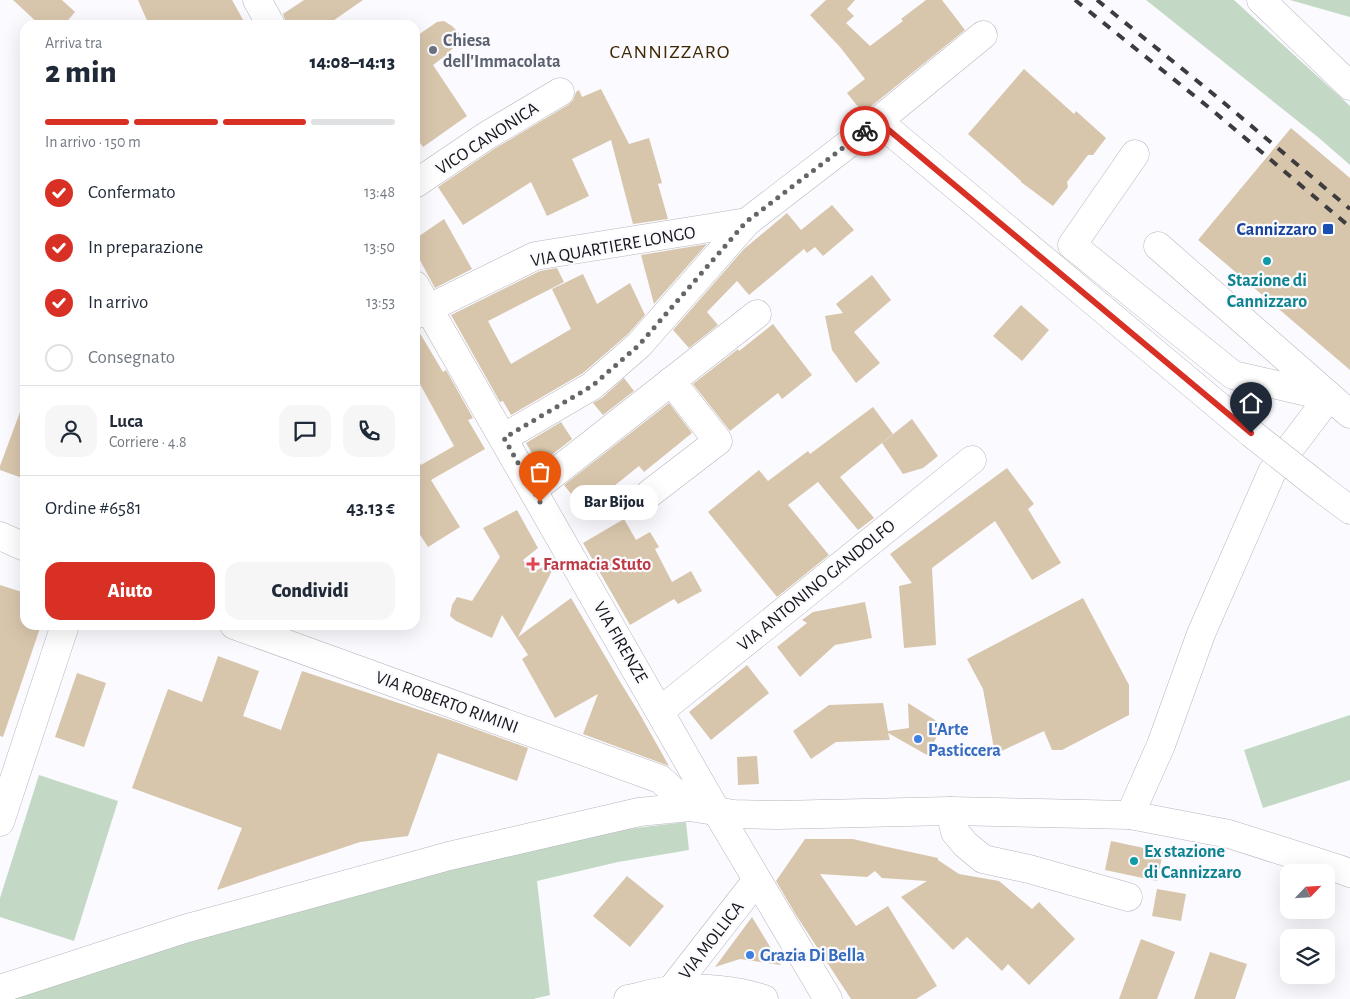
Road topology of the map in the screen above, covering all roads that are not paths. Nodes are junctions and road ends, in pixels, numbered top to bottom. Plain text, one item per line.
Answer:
1 (1261, 0) edge
2 (983, 35) dead end
3 (1350, 86) edge
4 (560, 92) dead end
5 (878, 121) junction
6 (1135, 154) dead end
7 (420, 181) edge
8 (746, 222) junction
9 (1158, 246) dead end
10 (422, 312) edge
11 (758, 314) dead end
12 (671, 382) junction
13 (1329, 397) junction
14 (1350, 414) edge
15 (504, 438) junction
16 (972, 460) dead end
17 (533, 490) junction
18 (649, 494) dead end
19 (1350, 510) edge
20 (0, 536) edge
21 (20, 545) edge
22 (63, 630) edge
23 (248, 630) edge
24 (660, 711) junction
25 (694, 770) junction
26 (7, 777) edge
27 (660, 779) junction
28 (690, 807) junction
29 (950, 811) junction
30 (717, 812) junction
31 (1130, 815) junction
32 (0, 822) edge
33 (1350, 873) edge
34 (757, 880) junction
35 (1128, 897) dead end
36 (0, 989) edge
37 (820, 993) edge
38 (668, 994) edge
39 (628, 999) edge
40 (764, 999) edge

1 - 3 street
2 - 5 street
4 - 7 street, VICO CANONICA
5 - 8 street
5 - 19 street, bridge
6 - 13 street
8 - 10 street, VIA QUARTIERE LONGO
8 - 15 street
9 - 13 street
10 - 15 street, VIA FIRENZE
11 - 12 street
12 - 17 street
12 - 18 street
13 - 14 street
13 - 31 street
15 - 17 street, VIA FIRENZE
16 - 24 street, VIA ANTONINO GANDOLFO
17 - 24 street, VIA FIRENZE
20 - 21 street
22 - 26 street
23 - 27 street, VIA ROBERTO RIMINI
24 - 25 street, VIA FIRENZE
25 - 27 street
25 - 30 street, VIA FIRENZE
26 - 32 street
27 - 28 street
28 - 30 street
28 - 36 street
29 - 30 street
29 - 31 street
29 - 35 street
30 - 34 street, VIA FIRENZE
31 - 33 street
34 - 37 street, VIA FIRENZE
34 - 38 street, VIA MOLLICA
38 - 39 street
38 - 40 street

